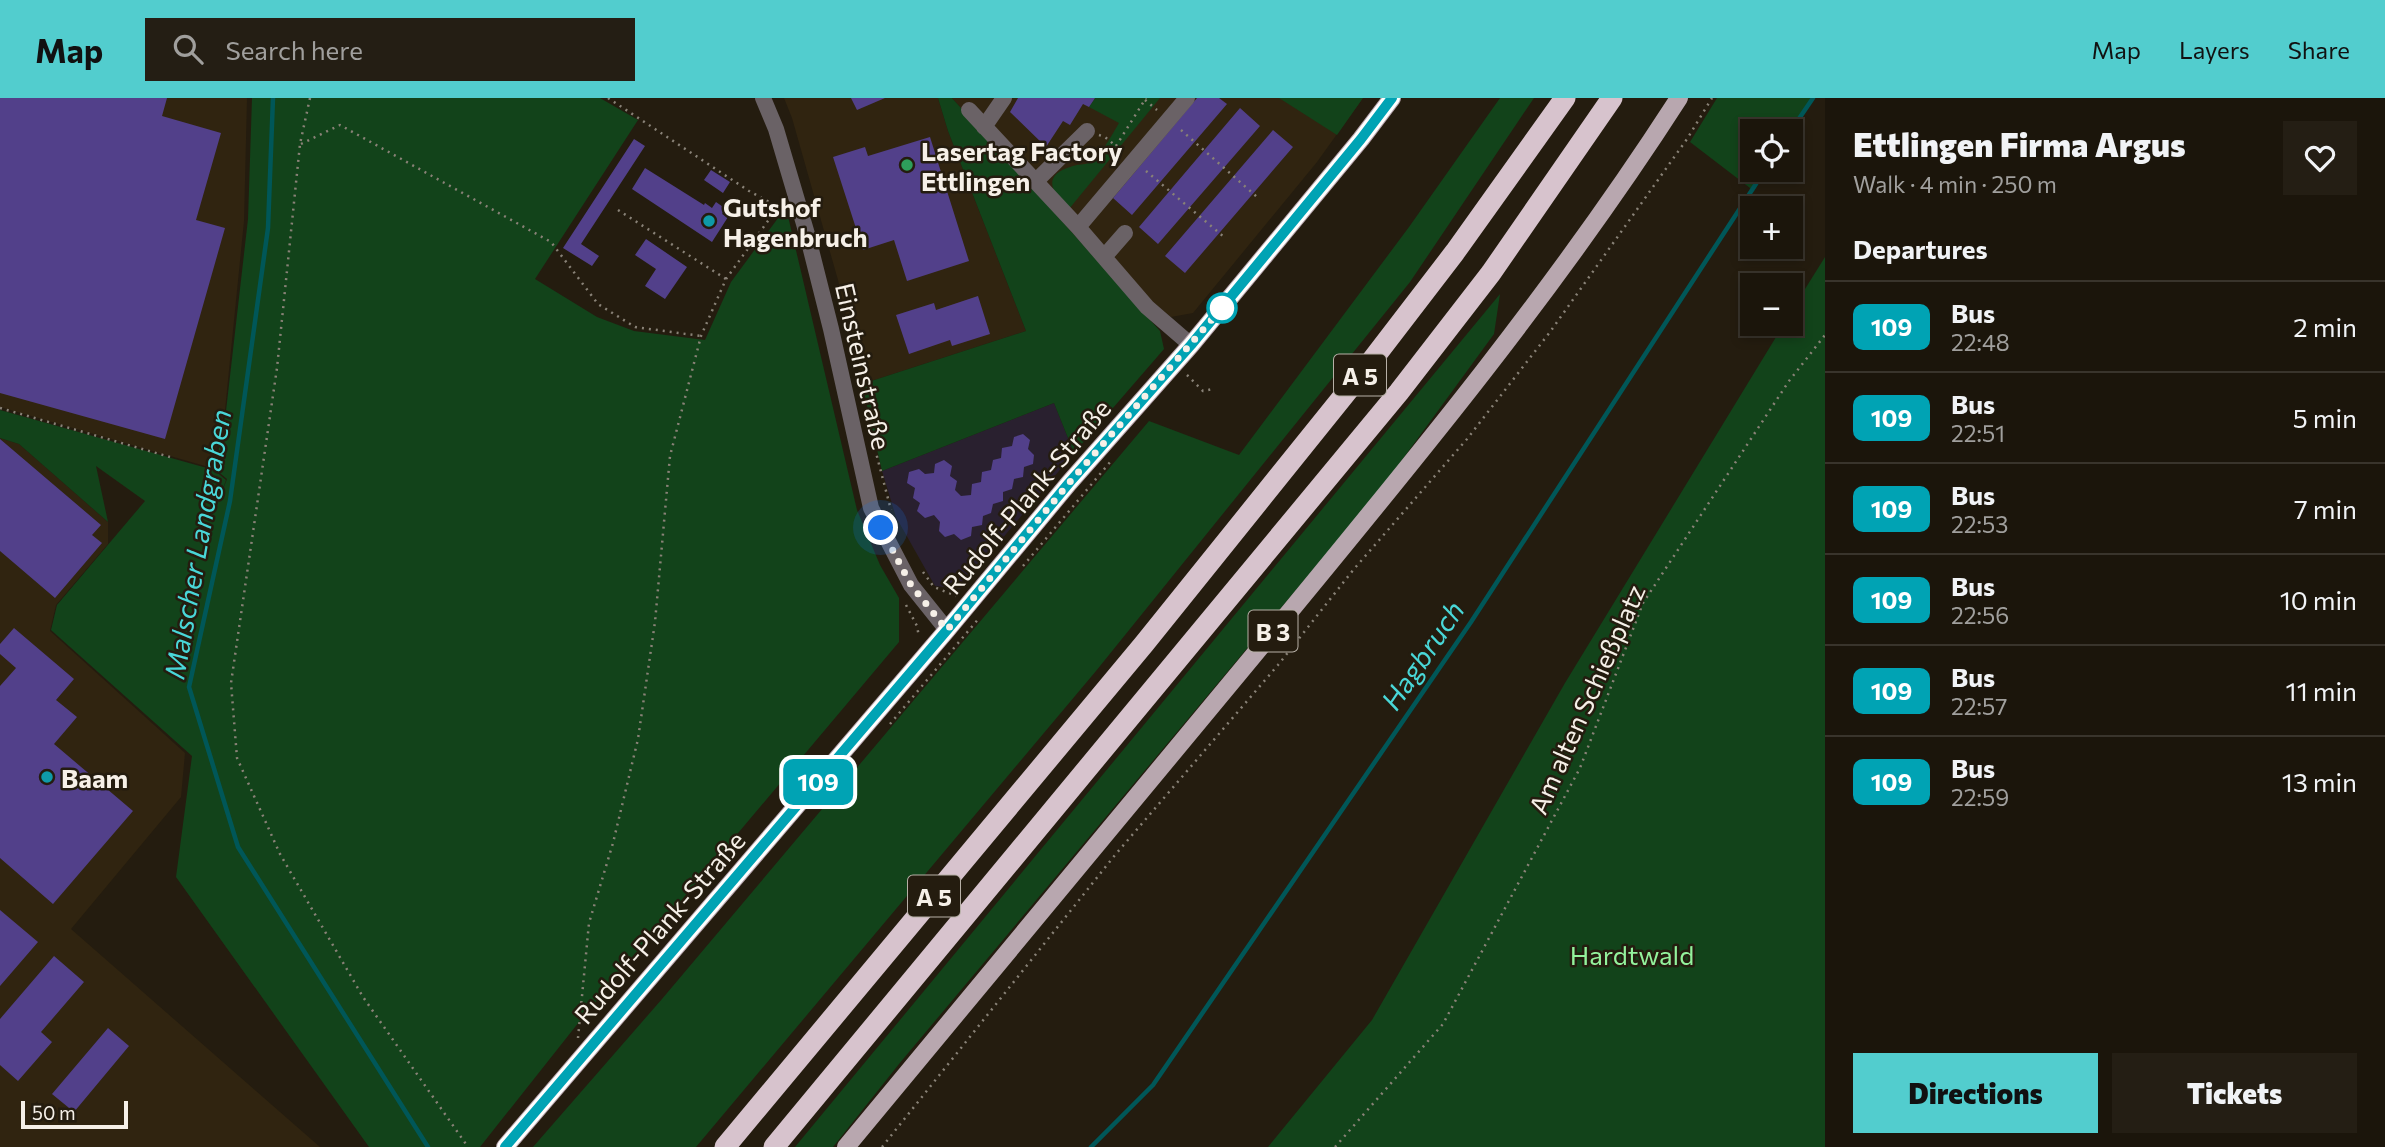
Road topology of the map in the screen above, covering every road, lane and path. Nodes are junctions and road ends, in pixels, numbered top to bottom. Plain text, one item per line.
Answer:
1 (310, 98) edge
2 (607, 98) edge
3 (763, 98) edge
4 (1004, 98) edge
5 (1187, 98) edge
6 (1392, 98) edge
7 (1565, 98) edge
8 (1612, 98) edge
9 (1679, 98) edge
10 (1712, 98) edge
11 (1145, 99) edge
12 (969, 110) dead end
13 (1169, 120) junction
14 (984, 127) junction
15 (1087, 131) joint
16 (300, 144) junction
17 (1116, 146) junction
18 (1135, 161) junction
19 (1035, 182) junction
20 (1257, 197) dead end
21 (797, 200) junction
22 (778, 207) junction
23 (618, 210) dead end
24 (1078, 227) junction
25 (1125, 233) dead end
26 (1224, 237) dead end
27 (1104, 257) junction
28 (726, 279) junction
29 (1825, 335) edge
30 (701, 336) junction
31 (1191, 345) junction
32 (1185, 373) dead end
33 (1213, 389) dead end
34 (0, 408) edge
35 (873, 443) dead end
36 (170, 457) dead end
37 (892, 517) dead end
38 (918, 565) dead end
39 (957, 596) dead end
40 (947, 630) junction
41 (588, 1051) junction
42 (468, 1147) edge
43 (505, 1147) edge
44 (725, 1147) edge
45 (774, 1147) edge
46 (846, 1147) edge
47 (882, 1147) edge
48 (1335, 1147) edge

1 - 16 path
2 - 22 path
3 - 21 street, Einsteinstraße
4 - 14 street
5 - 13 street
6 - 31 main road, Rudolf-Plank-Straße
7 - 44 highway, A 5
8 - 45 highway, A 5
9 - 46 main road, B 3
10 - 47 path
11 - 13 path
11 - 17 path
12 - 14 street
13 - 18 street
13 - 20 path
14 - 19 street
15 - 17 path
15 - 19 street
16 - 30 path
16 - 42 path
17 - 18 path
18 - 24 street
18 - 26 path
19 - 24 street
21 - 22 path
21 - 40 street, Einsteinstraße
22 - 28 path
23 - 28 path
24 - 27 street
25 - 27 street
27 - 31 street
28 - 30 path
29 - 48 path, Am alten Schießplatz
30 - 41 path
31 - 40 main road, Rudolf-Plank-Straße
32 - 33 path
34 - 36 path
35 - 37 path
38 - 39 path
40 - 41 main road, Rudolf-Plank-Straße
41 - 43 main road, Rudolf-Plank-Straße

